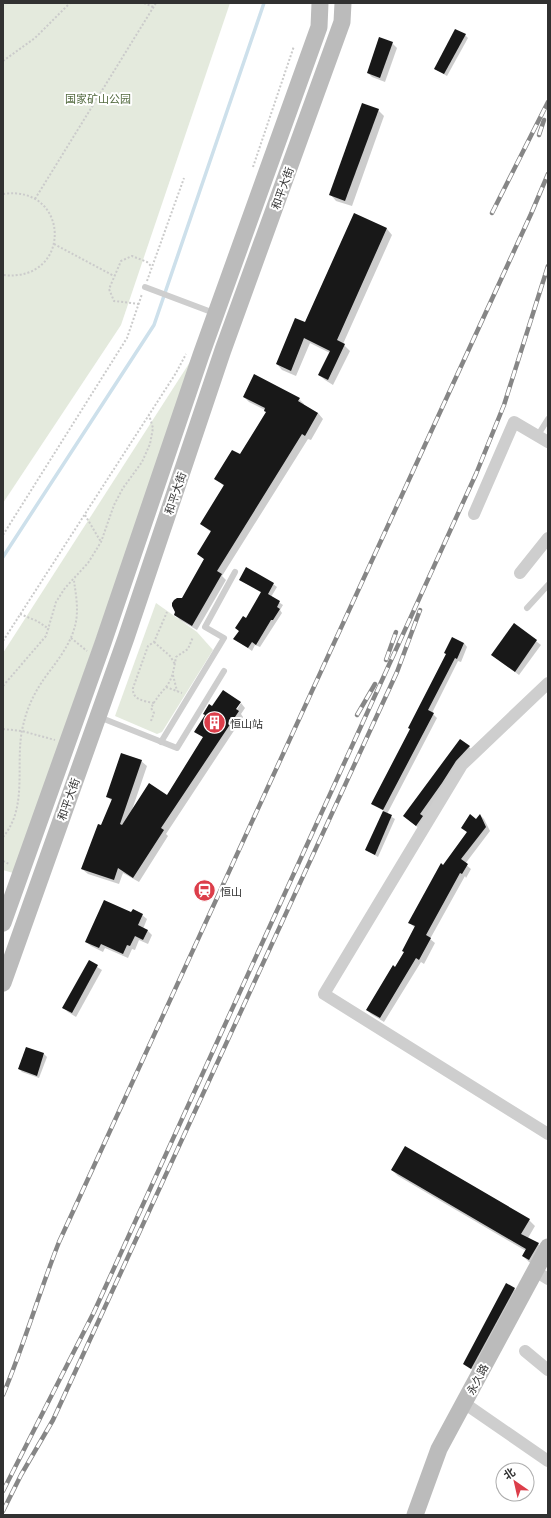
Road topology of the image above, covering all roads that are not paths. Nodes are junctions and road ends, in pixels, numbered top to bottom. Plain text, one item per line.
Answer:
1 (320, 3) edge
2 (343, 3) edge
3 (145, 287) road end
4 (216, 313) junction
5 (548, 419) edge
6 (543, 438) edge
7 (474, 514) dead end
8 (548, 538) edge
9 (235, 572) dead end
10 (520, 572) dead end
11 (548, 585) edge
12 (527, 608) dead end
13 (224, 671) dead end
14 (548, 683) edge
15 (98, 717) junction
16 (161, 742) junction
17 (3, 923) edge
18 (3, 983) edge
19 (548, 1134) edge
20 (548, 1247) edge
21 (542, 1275) edge
22 (525, 1351) dead end
23 (548, 1370) edge
24 (464, 1403) junction
25 (548, 1461) edge
26 (415, 1515) edge

1 - 4 main road, 和平大街
2 - 15 main road, 和平大街
3 - 4 lane
4 - 17 main road, 和平大街
5 - 6 lane
6 - 7 street
8 - 10 street
9 - 16 lane
11 - 12 lane
13 - 16 lane
14 - 19 street
15 - 16 lane
15 - 18 main road, 和平大街
20 - 21 main road, 永久路
21 - 24 main road, 永久路
22 - 23 street
24 - 25 street
24 - 26 main road, 永久路

